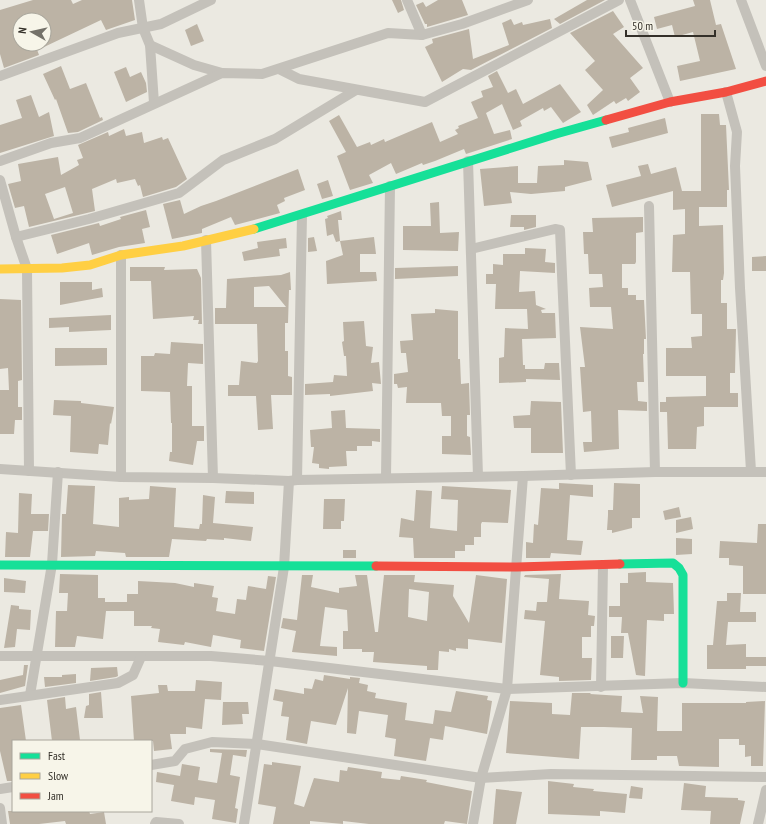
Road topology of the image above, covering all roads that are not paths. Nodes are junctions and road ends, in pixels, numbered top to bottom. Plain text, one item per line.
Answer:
1 (139, 0) edge
2 (211, 0) edge
3 (407, 0) edge
4 (528, 0) edge
5 (619, 0) edge
6 (630, 0) edge
7 (741, 0) edge
8 (144, 28) junction
9 (422, 35) junction
10 (150, 45) junction
11 (766, 66) edge
12 (279, 69) junction
13 (222, 73) junction
14 (0, 76) edge
15 (766, 80) edge
16 (356, 90) junction
17 (726, 92) junction
18 (670, 102) junction
19 (154, 103) junction
20 (0, 160) edge
21 (468, 161) junction
22 (0, 180) edge
23 (390, 186) junction
24 (650, 206) dead end
25 (302, 215) junction
26 (16, 237) junction
27 (206, 240) junction
28 (471, 248) junction
29 (121, 255) junction
30 (0, 269) edge
31 (27, 269) junction
32 (0, 469) edge
33 (29, 471) junction
34 (751, 471) junction
35 (58, 472) junction
36 (655, 472) junction
37 (766, 472) edge
38 (571, 475) junction
39 (478, 476) junction
40 (523, 476) junction
41 (121, 477) junction
42 (213, 478) junction
43 (386, 478) junction
44 (293, 480) junction
45 (52, 564) junction
46 (0, 565) edge
47 (603, 565) junction
48 (284, 567) junction
49 (517, 567) junction
50 (0, 656) edge
51 (35, 656) junction
52 (141, 657) junction
53 (270, 661) junction
54 (683, 683) junction
55 (601, 687) junction
56 (766, 687) edge
57 (507, 689) junction
58 (30, 695) junction
59 (0, 700) edge
60 (257, 744) junction
61 (152, 765) edge
62 (766, 777) edge
63 (481, 778) junction
64 (12, 786) edge
65 (0, 789) edge
66 (766, 790) edge
67 (0, 808) edge
68 (2, 824) edge
69 (155, 824) edge
70 (179, 824) edge
71 (244, 824) edge
72 (473, 824) edge
73 (758, 824) edge

1 - 8 street
2 - 8 street
3 - 9 street
4 - 9 street
5 - 16 street
6 - 18 street
7 - 11 street
8 - 10 street
8 - 14 street
9 - 12 street
10 - 13 street
10 - 19 street
12 - 13 street
12 - 16 street
13 - 19 street
15 - 17 street
16 - 26 street
17 - 18 street
17 - 34 street
18 - 21 street
19 - 20 street
21 - 23 street
21 - 28 street
22 - 26 street
23 - 25 street
23 - 43 street
24 - 36 street
25 - 27 street
25 - 44 street
26 - 31 street
27 - 29 street
27 - 42 street
28 - 38 street
28 - 39 street
29 - 31 street
29 - 41 street
30 - 31 street
31 - 33 street
32 - 33 street
33 - 35 street
34 - 36 street
34 - 37 street
35 - 41 street
35 - 45 street
36 - 38 street
38 - 40 street
39 - 40 street
39 - 43 street
40 - 49 street
41 - 42 street
42 - 44 street
43 - 44 street
44 - 48 street
45 - 46 street
45 - 48 street
45 - 51 street
47 - 49 street
47 - 54 street
47 - 55 street
48 - 49 street
48 - 53 street
49 - 57 street
50 - 51 street
51 - 52 street
51 - 58 street
52 - 53 street
52 - 58 street
53 - 57 street
53 - 60 street
54 - 55 street
54 - 56 street
55 - 57 street
57 - 63 street
58 - 59 street
60 - 61 street
60 - 63 street
60 - 71 street
62 - 63 street
63 - 72 street
64 - 65 street
66 - 73 street
67 - 68 street
69 - 70 street

